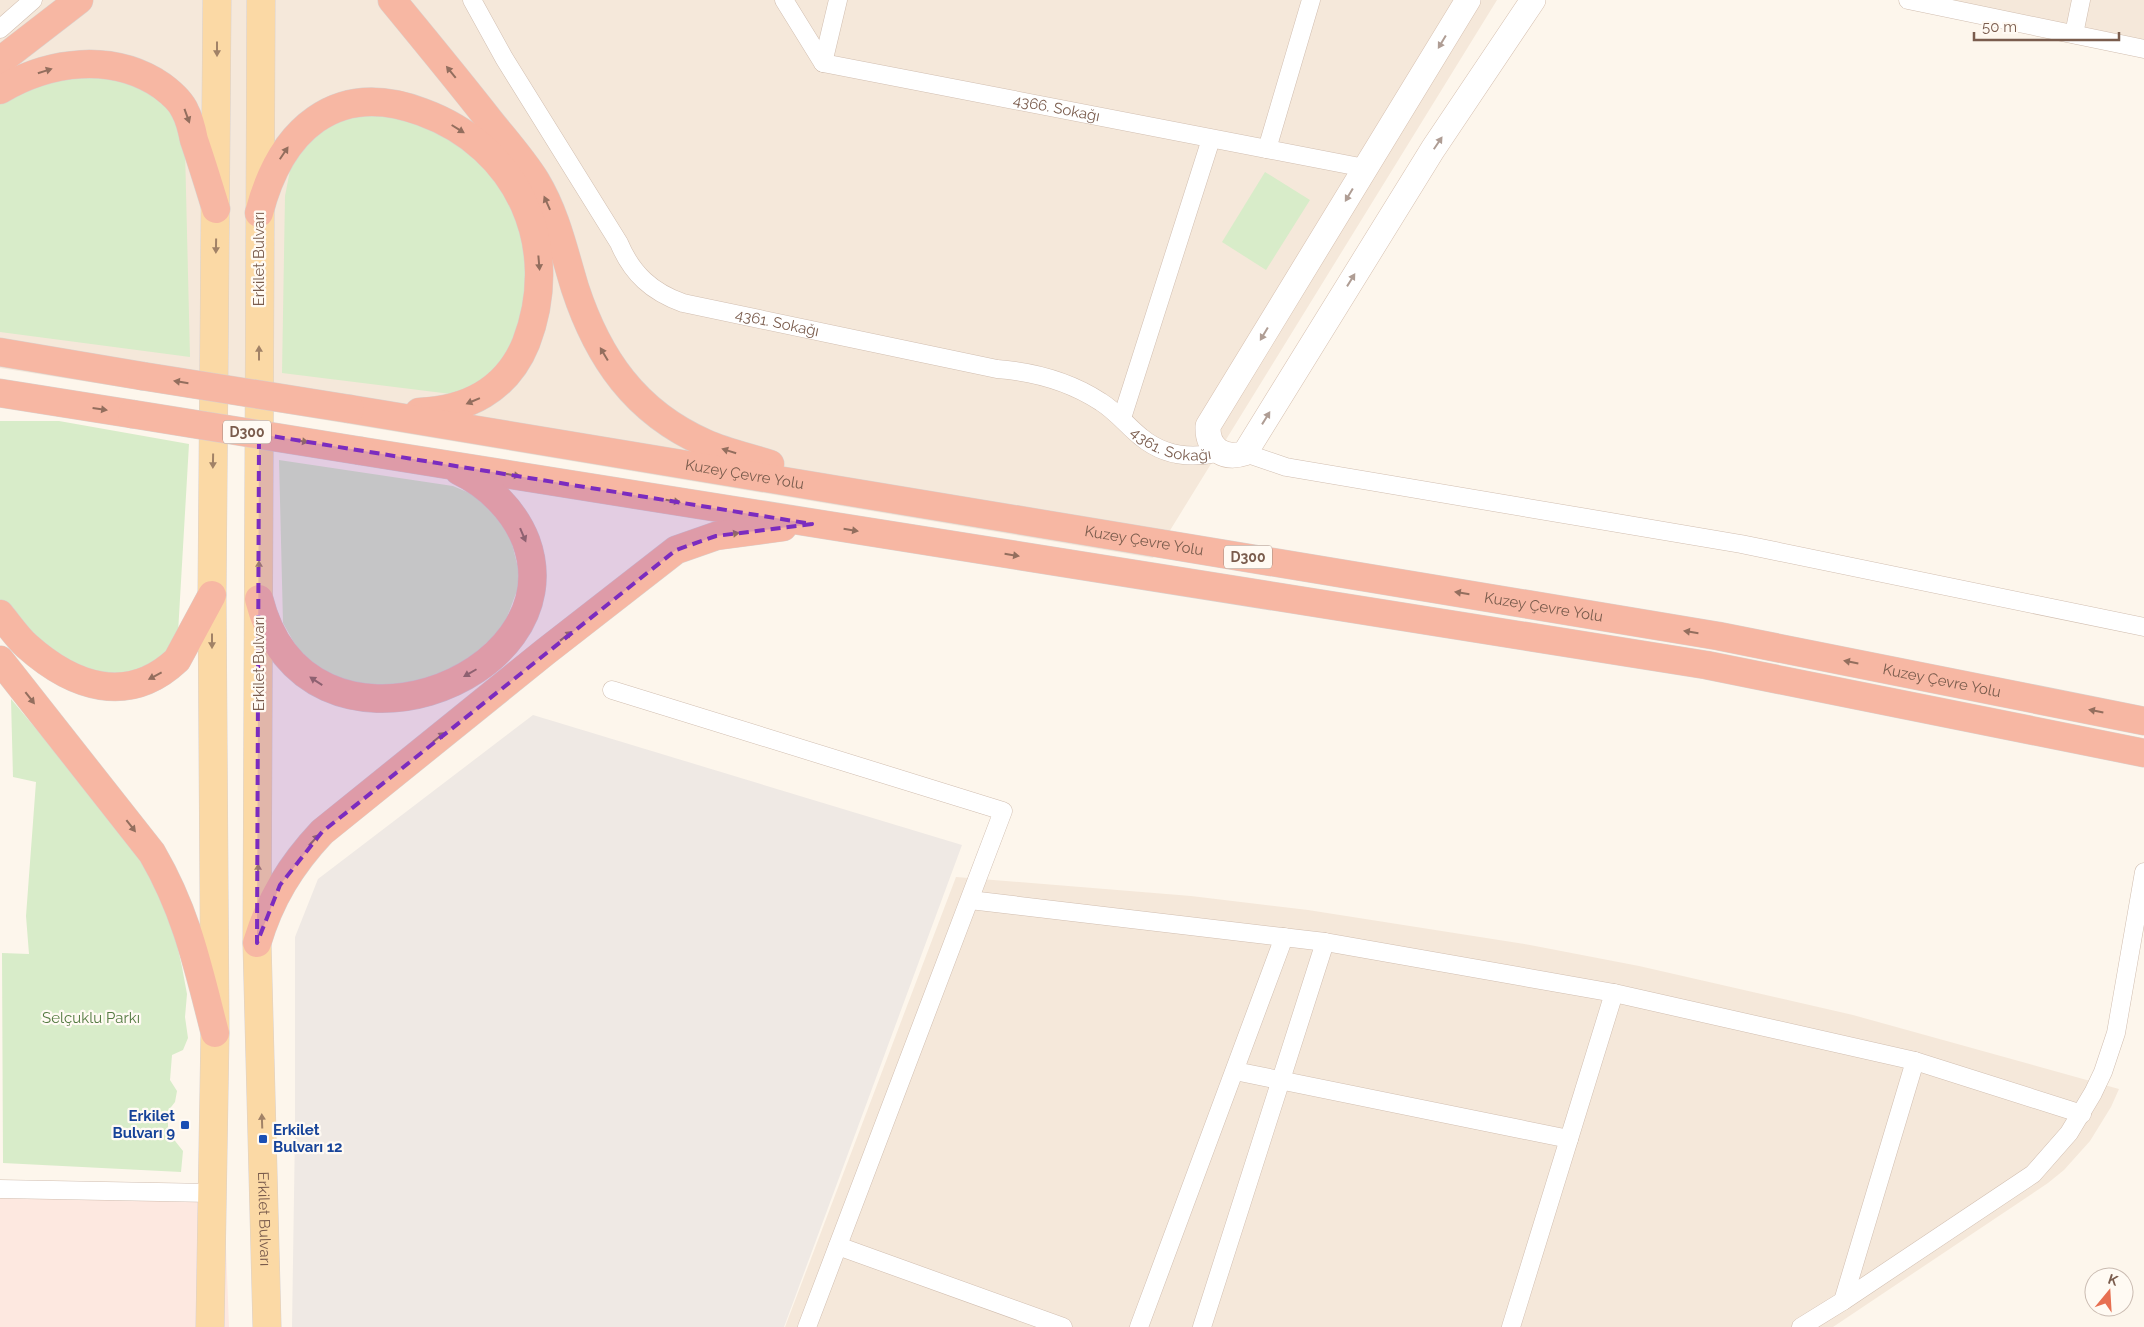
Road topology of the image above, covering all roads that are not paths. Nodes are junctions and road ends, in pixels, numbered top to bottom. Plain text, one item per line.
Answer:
1 (33, 0) edge
2 (79, 0) edge
3 (217, 0) edge
4 (261, 0) edge
5 (392, 0) edge
6 (472, 0) edge
7 (784, 0) edge
8 (838, 0) edge
9 (1310, 0) edge
10 (1468, 0) edge
11 (1533, 0) edge
12 (1908, 0) edge
13 (2081, 0) edge
14 (0, 29) edge
15 (2074, 34) junction
16 (2144, 49) edge
17 (0, 61) edge
18 (822, 63) junction
19 (0, 90) edge
20 (1211, 139) junction
21 (1267, 150) junction
22 (1365, 168) junction
23 (216, 209) junction
24 (259, 213) junction
25 (0, 340) edge
26 (0, 352) edge
27 (81, 365) junction
28 (0, 393) edge
29 (67, 404) junction
30 (350, 409) junction
31 (0, 413) edge
32 (1122, 418) junction
33 (1220, 452) junction
34 (1245, 453) junction
35 (434, 462) junction
36 (877, 496) junction
37 (812, 524) junction
38 (212, 596) junction
39 (259, 599) junction
40 (0, 614) edge
41 (2144, 627) edge
42 (0, 660) edge
43 (612, 690) dead end
44 (2144, 721) edge
45 (2144, 754) edge
46 (2144, 872) edge
47 (970, 900) junction
48 (1284, 937) junction
49 (1325, 942) junction
50 (257, 944) junction
51 (1614, 993) junction
52 (215, 1033) junction
53 (1915, 1061) junction
54 (1234, 1071) junction
55 (1281, 1081) junction
56 (2082, 1114) junction
57 (1569, 1139) junction
58 (0, 1189) edge
59 (212, 1193) junction
60 (838, 1246) junction
61 (1843, 1301) junction
62 (210, 1327) edge
63 (267, 1327) edge
64 (807, 1327) edge
65 (1063, 1327) edge
66 (1139, 1327) edge
67 (1202, 1327) edge
68 (1511, 1327) edge
69 (1801, 1327) edge

1 - 14 street
2 - 17 highway
3 -> 23 main road
4 - 24 main road, Erkilet Bulvarı
36 -> 5 highway
6 - 32 street, 4361. Sokağı
7 - 18 street
8 - 18 street
9 - 21 street
10 -> 22 street
34 -> 11 street
12 - 15 street
13 - 15 street
15 - 16 street
18 - 20 street, 4366. Sokağı
19 -> 23 highway
20 - 21 street, 4366. Sokağı
20 - 32 street
21 - 22 street, 4366. Sokağı
22 -> 33 street
23 -> 38 main road
24 -> 30 highway
39 -> 24 main road, Erkilet Bulvarı
25 - 27 highway
26 - 27 highway, D300
30 -> 27 highway, D300, bridge
28 - 29 highway, D300
29 - 31 highway
29 -> 35 highway, Kuzey Çevre Yolu / D300, bridge
30 - 36 highway, Kuzey Çevre Yolu / D300
32 - 33 street, 4361. Sokağı
33 - 34 street
34 - 41 street
35 -> 37 highway, Kuzey Çevre Yolu / D300
35 -> 39 highway
44 -> 36 highway, Kuzey Çevre Yolu / D300
37 -> 45 highway, Kuzey Çevre Yolu / D300
50 -> 37 highway
38 -> 40 highway
38 -> 52 main road
50 -> 39 main road, Erkilet Bulvarı
42 -> 52 highway
43 - 47 street
46 - 56 street
47 - 48 street
47 - 60 street
48 - 49 street
48 - 54 street
49 - 51 street
49 - 55 street
63 -> 50 main road, Erkilet Bulvarı
51 - 53 street
51 - 57 street
52 - 59 main road
53 - 56 street
53 - 61 street
54 - 55 street
54 - 66 street
55 - 57 street
55 - 67 street
56 - 61 street
57 - 68 street
58 - 59 street
59 - 62 main road
60 - 64 street
60 - 65 street
61 - 69 street

